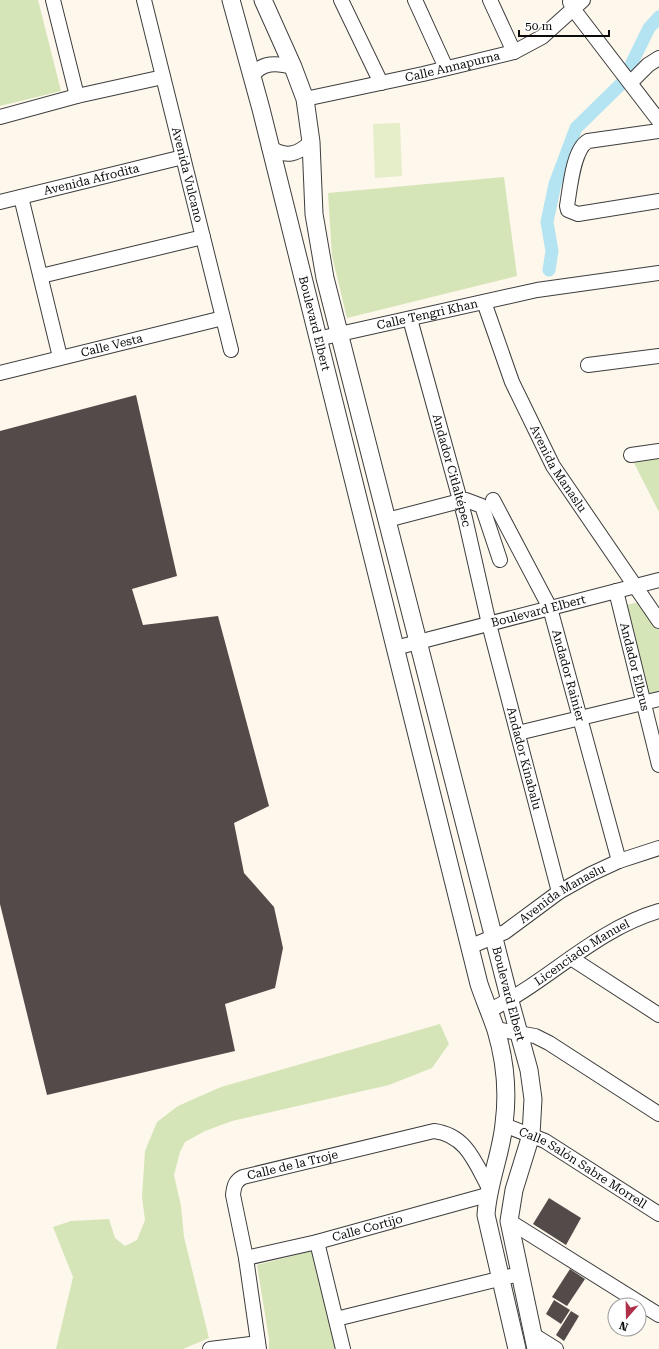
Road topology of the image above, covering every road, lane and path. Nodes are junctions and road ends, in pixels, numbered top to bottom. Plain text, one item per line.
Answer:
1 (53, 0) edge
2 (144, 0) edge
3 (231, 0) edge
4 (263, 0) edge
5 (341, 0) edge
6 (414, 0) edge
7 (490, 0) edge
8 (575, 3) edge
9 (514, 52) junction
10 (659, 58) edge
11 (293, 67) junction
12 (446, 68) junction
13 (252, 76) junction
14 (163, 77) junction
15 (631, 82) junction
16 (381, 83) junction
17 (77, 96) junction
18 (305, 99) junction
19 (0, 117) edge
20 (659, 121) edge
21 (659, 131) edge
22 (311, 142) junction
23 (269, 147) junction
24 (183, 157) junction
25 (21, 197) junction
26 (659, 201) edge
27 (0, 202) edge
28 (203, 237) junction
29 (659, 273) edge
30 (41, 276) junction
31 (484, 302) junction
32 (223, 318) junction
33 (410, 319) junction
34 (339, 334) junction
35 (317, 339) junction
36 (231, 350) dead end
37 (659, 356) edge
38 (60, 357) junction
39 (588, 365) dead end
40 (0, 373) edge
41 (659, 451) edge
42 (631, 455) dead end
43 (460, 500) junction
44 (493, 500) dead end
45 (387, 520) junction
46 (500, 560) dead end
47 (659, 580) edge
48 (634, 586) junction
49 (616, 591) junction
50 (550, 608) junction
51 (659, 621) edge
52 (489, 624) junction
53 (418, 642) junction
54 (394, 648) junction
55 (659, 699) edge
56 (644, 703) junction
57 (580, 718) junction
58 (518, 733) junction
59 (659, 766) edge
60 (659, 848) edge
61 (619, 862) junction
62 (558, 892) junction
63 (659, 911) edge
64 (494, 937) junction
65 (469, 947) junction
66 (571, 958) junction
67 (510, 1001) junction
68 (488, 1011) junction
69 (659, 1014) edge
70 (496, 1029) junction
71 (520, 1034) junction
72 (659, 1114) edge
73 (504, 1125) junction
74 (531, 1135) junction
75 (488, 1191) junction
76 (659, 1214) edge
77 (509, 1221) junction
78 (317, 1242) junction
79 (246, 1258) junction
80 (519, 1274) junction
81 (501, 1278) junction
82 (659, 1315) edge
83 (336, 1319) junction
84 (534, 1341) edge
85 (258, 1346) edge
86 (210, 1349) edge
87 (343, 1349) edge
88 (517, 1349) edge
89 (556, 1349) edge

1 - 17 street
2 - 14 street, Avenida Vulcano
3 - 13 street, Boulevard Elbert
4 - 11 street, Boulevard Elbert
5 - 16 street
6 - 12 street
7 - 9 street
8 - 9 street, Calle Annapurna
8 - 15 street
9 - 12 street, Calle Annapurna
10 - 15 street
11 - 13 street
11 - 18 street, Boulevard Elbert
12 - 16 street, Calle Annapurna
13 - 23 street, Boulevard Elbert
14 - 17 street
14 - 24 street, Avenida Vulcano
15 - 20 street
16 - 18 street, Calle Annapurna
17 - 19 street
18 - 22 street, Boulevard Elbert
21 - 26 street
22 - 23 street
22 - 34 street, Boulevard Elbert
23 - 35 street, Boulevard Elbert
24 - 25 street, Avenida Afrodita
24 - 28 street, Avenida Vulcano
25 - 27 street, Avenida Afrodita
25 - 30 street
28 - 30 street
28 - 32 street, Avenida Vulcano
29 - 31 street, Calle Tengri Khan
30 - 38 street
31 - 33 street, Calle Tengri Khan
31 - 48 street, Avenida Manaslu
32 - 36 street, Avenida Vulcano
32 - 38 street, Calle Vesta
33 - 34 street, Calle Tengri Khan
33 - 43 street, Andador Citlaltépec
34 - 35 street, Calle Tengri Khan
34 - 45 street, Boulevard Elbert
35 - 54 street, Boulevard Elbert
37 - 39 street
38 - 40 street, Calle Vesta
41 - 42 street
43 - 45 street
43 - 46 street
43 - 52 street, Andador Citlaltépec
44 - 50 street, Andador Rainier
45 - 53 street, Boulevard Elbert
47 - 48 street, Boulevard Elbert
48 - 49 street, Boulevard Elbert
48 - 51 street, Avenida Manaslu
49 - 50 street, Boulevard Elbert
49 - 56 street, Andador Elbrus
50 - 52 street, Boulevard Elbert
50 - 57 street, Andador Rainier
52 - 53 street, Boulevard Elbert
52 - 58 street, Andador Kinabalu
53 - 54 street, Boulevard Elbert
53 - 64 street, Boulevard Elbert
54 - 65 street, Boulevard Elbert
55 - 56 street
56 - 57 street
56 - 59 street, Andador Elbrus
57 - 58 street
57 - 61 street, Andador Rainier
58 - 62 street, Andador Kinabalu
60 - 61 street, Avenida Manaslu
61 - 62 street, Avenida Manaslu
62 - 64 street, Avenida Manaslu
63 - 66 street, Licenciado Manuel
64 - 65 street, Avenida Manaslu
64 - 67 street, Boulevard Elbert
65 - 68 street, Boulevard Elbert
66 - 67 street, Licenciado Manuel
66 - 69 street
67 - 68 street, Licenciado Manuel
67 - 71 street, Boulevard Elbert
68 - 70 street, Boulevard Elbert
70 - 71 street
70 - 73 street, Boulevard Elbert
71 - 72 street
71 - 74 street, Boulevard Elbert
73 - 74 street, Calle Salón Sabre Morrell
73 - 75 street, Boulevard Elbert
74 - 76 street, Calle Salón Sabre Morrell
74 - 77 street, Boulevard Elbert
75 - 78 street, Calle Cortijo
75 - 79 street, Calle de la Troje
75 - 81 street, Boulevard Elbert
77 - 80 street, Boulevard Elbert
77 - 82 street
78 - 79 street, Calle Cortijo
78 - 83 street
79 - 85 street, Calle de la Troje
80 - 81 street
80 - 84 street, Boulevard Elbert
81 - 83 street
81 - 88 street, Boulevard Elbert
83 - 87 street
84 - 89 street
85 - 86 street

